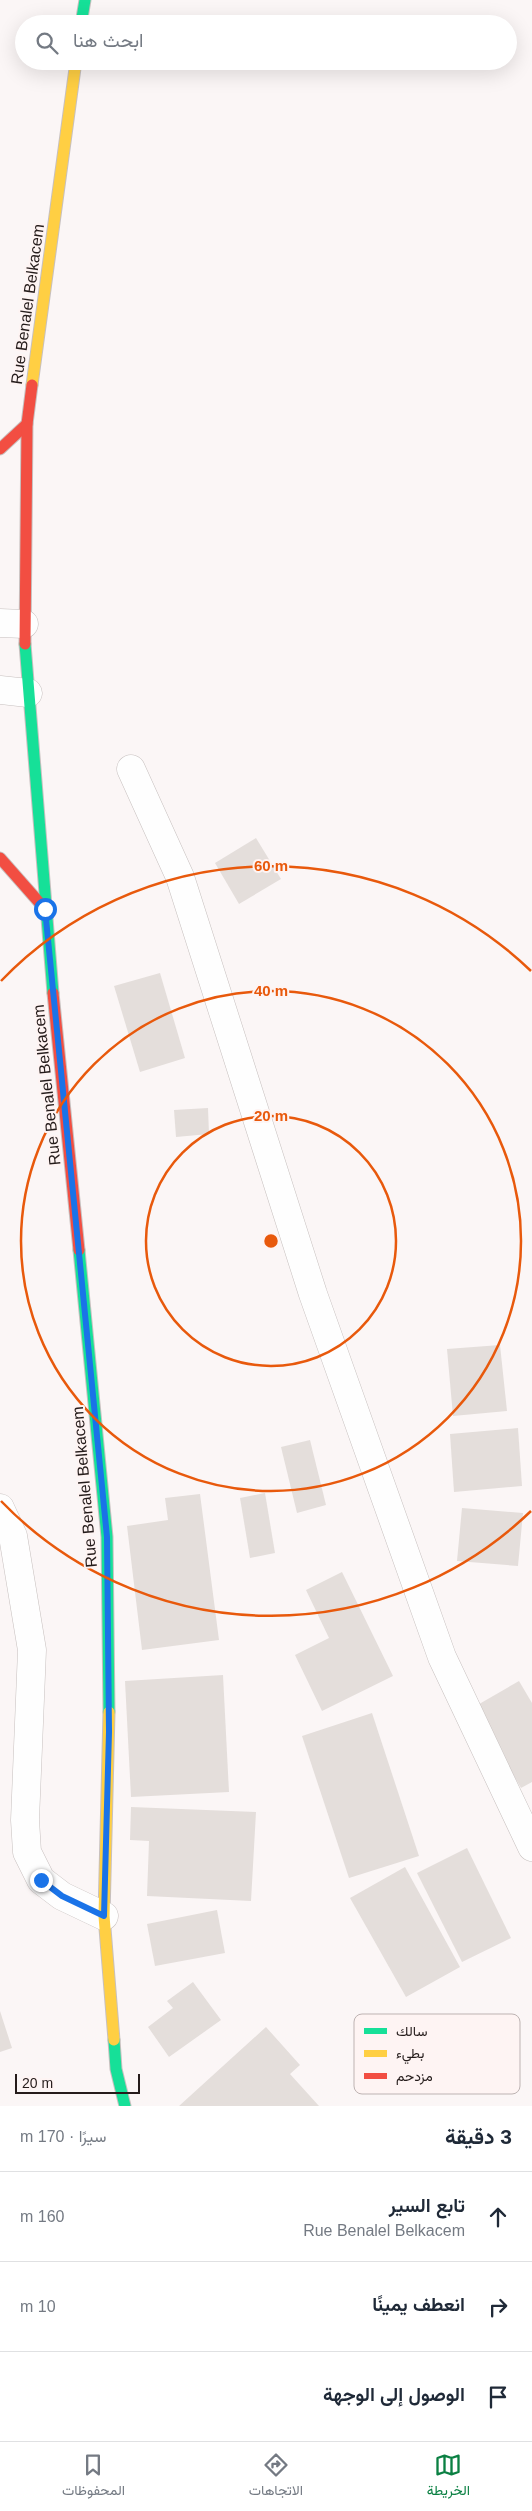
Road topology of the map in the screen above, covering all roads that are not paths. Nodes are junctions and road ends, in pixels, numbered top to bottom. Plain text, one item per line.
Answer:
1 (85, 0) edge
2 (82, 15) edge
3 (75, 70) edge
4 (27, 424) junction
5 (0, 449) edge
6 (12, 623) edge
7 (0, 690) edge
8 (28, 693) junction
9 (130, 769) dead end
10 (0, 858) edge
11 (45, 909) junction
12 (0, 1508) edge
13 (11, 1587) edge
14 (532, 1847) edge
15 (104, 1916) junction
16 (125, 2106) edge

1 - 2 street
3 - 4 street, Rue Benalel Belkacem
4 - 5 street
4 - 6 street, Rue Benalel Belkacem
6 - 8 street, Rue Benalel Belkacem
7 - 8 street
8 - 11 street, Rue Benalel Belkacem
9 - 14 street
10 - 11 street
11 - 15 street, Rue Benalel Belkacem
12 - 13 street
13 - 15 street
15 - 16 street, Rue Benalel Belkacem

